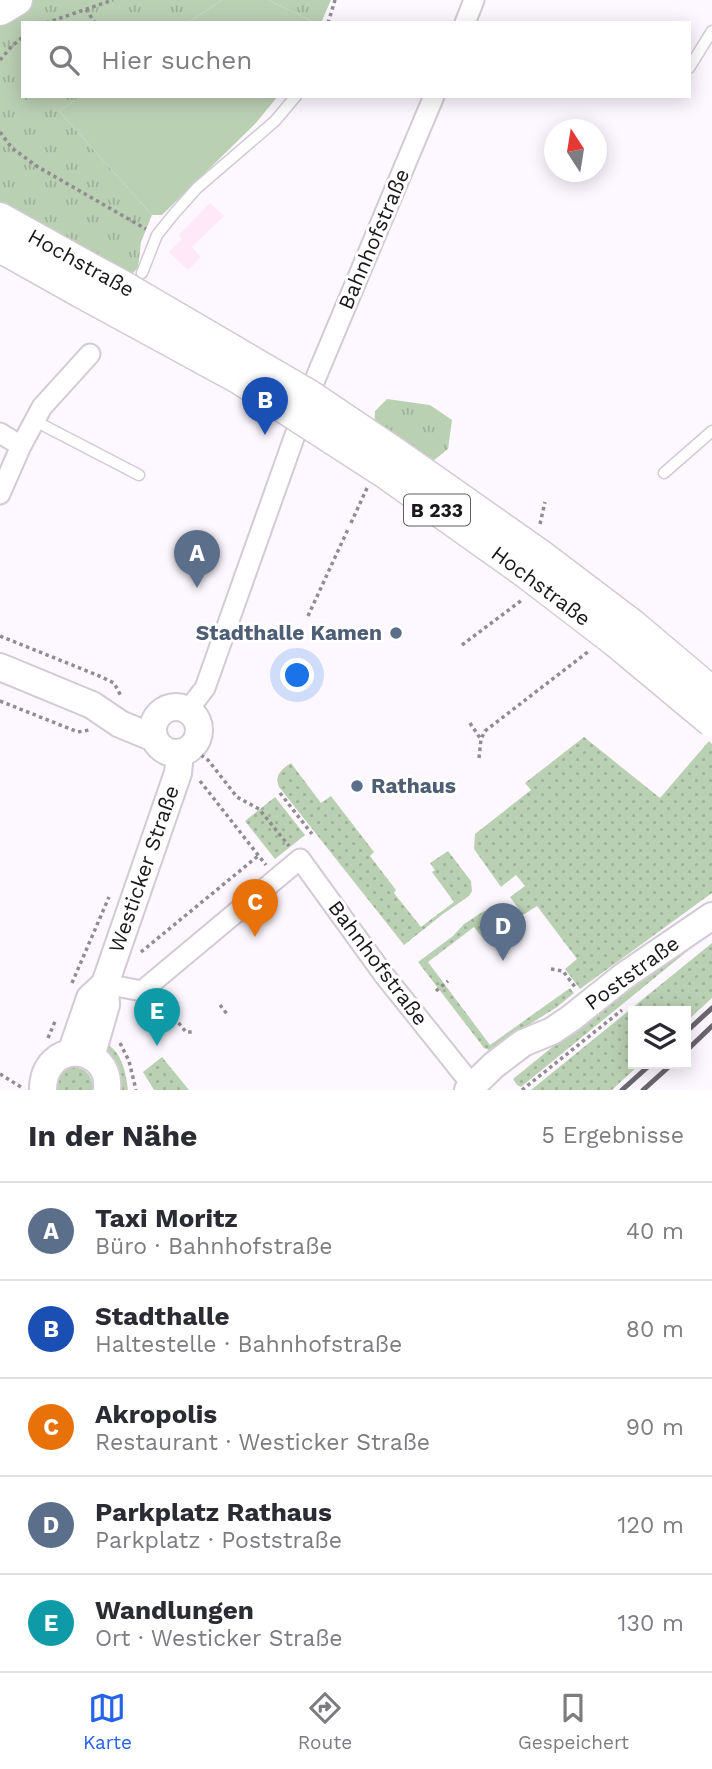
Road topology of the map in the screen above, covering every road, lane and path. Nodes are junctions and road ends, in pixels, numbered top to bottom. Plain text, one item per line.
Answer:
1 (17, 0) edge
2 (113, 0) edge
3 (335, 0) edge
4 (474, 0) edge
5 (86, 9) junction
6 (0, 10) edge
7 (52, 21) edge
8 (94, 21) edge
9 (329, 21) edge
10 (465, 21) edge
11 (712, 31) edge
12 (21, 39) edge
13 (0, 60) edge
14 (691, 65) edge
15 (294, 98) edge
16 (433, 98) edge
17 (0, 132) edge
18 (3, 225) edge
19 (158, 234) junction
20 (142, 273) dead end
21 (89, 282) junction
22 (90, 354) dead end
23 (314, 382) dead end
24 (35, 421) junction
25 (712, 431) edge
26 (0, 433) edge
27 (295, 435) dead end
28 (21, 446) junction
29 (664, 473) dead end
30 (139, 475) dead end
31 (368, 487) dead end
32 (0, 494) edge
33 (527, 597) dead end
34 (308, 616) dead end
35 (0, 636) edge
36 (462, 645) dead end
37 (597, 645) dead end
38 (0, 667) edge
39 (114, 683) dead end
40 (712, 692) edge
41 (0, 701) edge
42 (188, 710) junction
43 (712, 722) edge
44 (470, 723) dead end
45 (156, 727) junction
46 (78, 732) dead end
47 (481, 739) junction
48 (185, 751) junction
49 (479, 758) dead end
50 (198, 779) dead end
51 (280, 793) dead end
52 (312, 834) dead end
53 (292, 850) dead end
54 (258, 856) junction
55 (273, 874) junction
56 (110, 893) dead end
57 (712, 916) edge
58 (551, 969) dead end
59 (448, 981) dead end
60 (116, 986) junction
61 (436, 991) dead end
62 (67, 993) dead end
63 (580, 994) dead end
64 (161, 1000) dead end
65 (631, 1002) dead end
66 (220, 1005) dead end
67 (227, 1014) dead end
68 (57, 1018) dead end
69 (193, 1032) dead end
70 (119, 1037) dead end
71 (45, 1043) dead end
72 (81, 1055) junction
73 (0, 1074) edge
74 (29, 1089) edge
75 (477, 1089) edge
76 (107, 1090) edge
77 (136, 1090) edge
78 (522, 1090) edge

1 - 6 main road
2 - 5 path
3 - 9 path
4 - 10 street
5 - 7 path
5 - 8 path
11 - 14 lane
12 - 13 path
15 - 19 lane
16 - 23 street, Bahnhofstraße
17 - 19 path
18 - 21 main road, Hochstraße / B 233
19 - 20 lane
21 - 40 main road, Hochstraße / B 233, bridge
21 - 43 main road, Hochstraße / B 233, bridge
22 - 24 street
24 - 28 street
24 - 30 lane
25 - 29 lane
26 - 28 street
27 - 42 street
28 - 32 street
31 - 34 path
33 - 36 path
35 - 39 path
37 - 47 path
38 - 45 street
41 - 46 path
42 - 45 street
42 - 48 street
44 - 47 path
45 - 48 street
47 - 49 path
48 - 53 path
48 - 60 street, Westicker Straße
50 - 54 path
51 - 52 path
54 - 55 path
54 - 60 path
55 - 60 street
55 - 75 street, Bahnhofstraße
56 - 62 path
57 - 75 street, Poststraße
58 - 63 path
59 - 61 path
60 - 72 street, Westicker Straße
64 - 69 path
65 - 78 path
66 - 67 path
68 - 71 path
70 - 77 path
72 - 74 street
72 - 76 street
73 - 74 path

